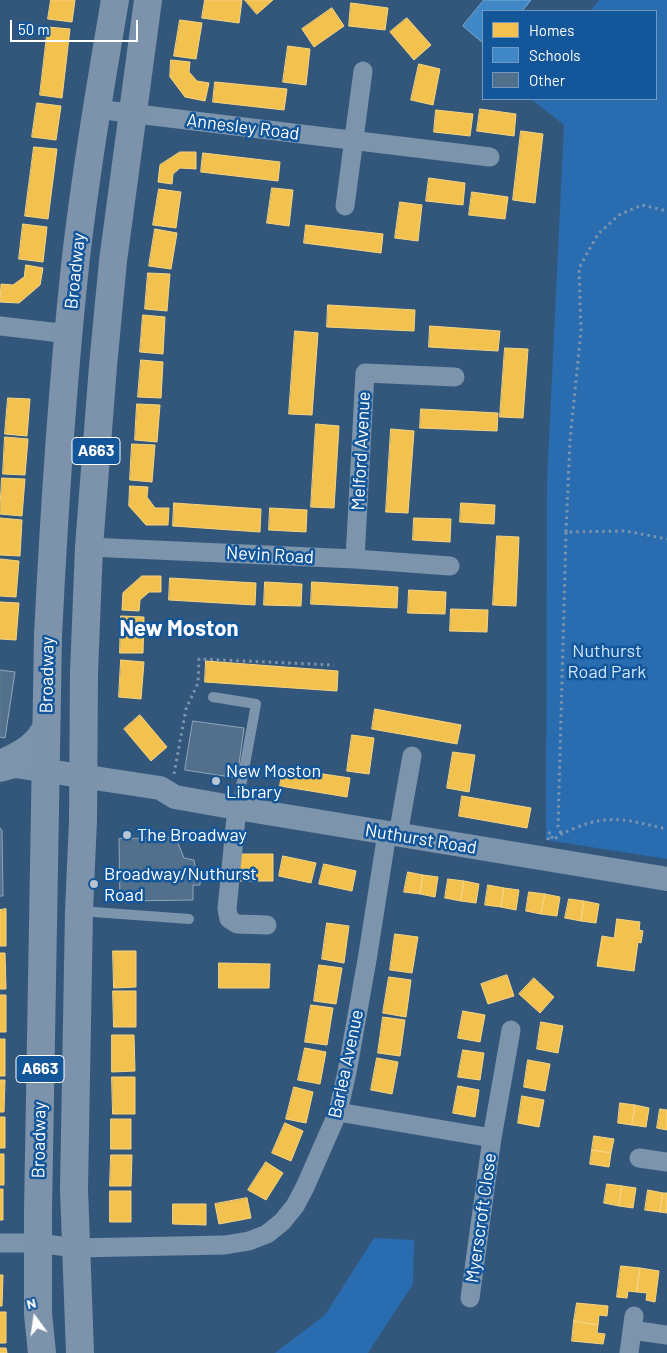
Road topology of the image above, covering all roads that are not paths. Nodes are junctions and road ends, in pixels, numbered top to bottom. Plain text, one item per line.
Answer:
1 (115, 0) edge
2 (148, 0) edge
3 (363, 71) dead end
4 (96, 109) junction
5 (132, 114) junction
6 (354, 141) junction
7 (490, 157) dead end
8 (345, 206) dead end
9 (0, 326) edge
10 (68, 334) junction
11 (456, 376) dead end
12 (89, 547) junction
13 (355, 559) junction
14 (450, 566) dead end
15 (213, 697) dead end
16 (46, 723) junction
17 (412, 756) dead end
18 (0, 762) edge
19 (0, 771) edge
20 (46, 778) junction
21 (82, 783) junction
22 (237, 808) junction
23 (392, 834) junction
24 (667, 879) edge
25 (79, 911) junction
26 (189, 919) dead end
27 (266, 925) dead end
28 (511, 1030) dead end
29 (338, 1112) junction
30 (492, 1138) junction
31 (639, 1158) dead end
32 (667, 1162) edge
33 (0, 1243) edge
34 (38, 1243) junction
35 (75, 1248) junction
36 (470, 1298) dead end
37 (667, 1335) edge
38 (42, 1353) edge
39 (80, 1353) edge
40 (629, 1353) edge

1 - 4 highway, Broadway / A663
2 - 5 highway, Broadway / A663
3 - 6 street
4 - 5 street, Annesley Road
4 - 10 highway, Broadway / A663
5 - 6 street, Annesley Road
5 - 12 highway, Broadway / A663
6 - 7 street, Annesley Road
6 - 8 street
9 - 10 street
10 - 16 highway, Broadway / A663
11 - 13 street, Melford Avenue
12 - 13 street, Nevin Road
12 - 21 highway, Broadway / A663
13 - 14 street, Nevin Road
15 - 22 lane
16 - 18 street
16 - 20 highway, Broadway / A663
17 - 23 street, Barlea Avenue
19 - 20 street, Nuthurst Road
20 - 21 street, Nuthurst Road
20 - 34 highway, Broadway / A663
21 - 22 street, Nuthurst Road
21 - 25 highway, Broadway / A663
22 - 23 street, Nuthurst Road
22 - 27 street
23 - 24 street, Nuthurst Road
23 - 29 street, Barlea Avenue
25 - 26 lane
25 - 35 highway, Broadway / A663
28 - 30 street, Myerscroft Close
29 - 30 street, Myerscroft Close
29 - 35 street, Barlea Avenue
30 - 36 street, Myerscroft Close
31 - 32 street
33 - 34 street, Barlea Avenue
34 - 35 street, Barlea Avenue
34 - 38 highway, Broadway / A663
35 - 39 highway, Broadway / A663
37 - 40 street

